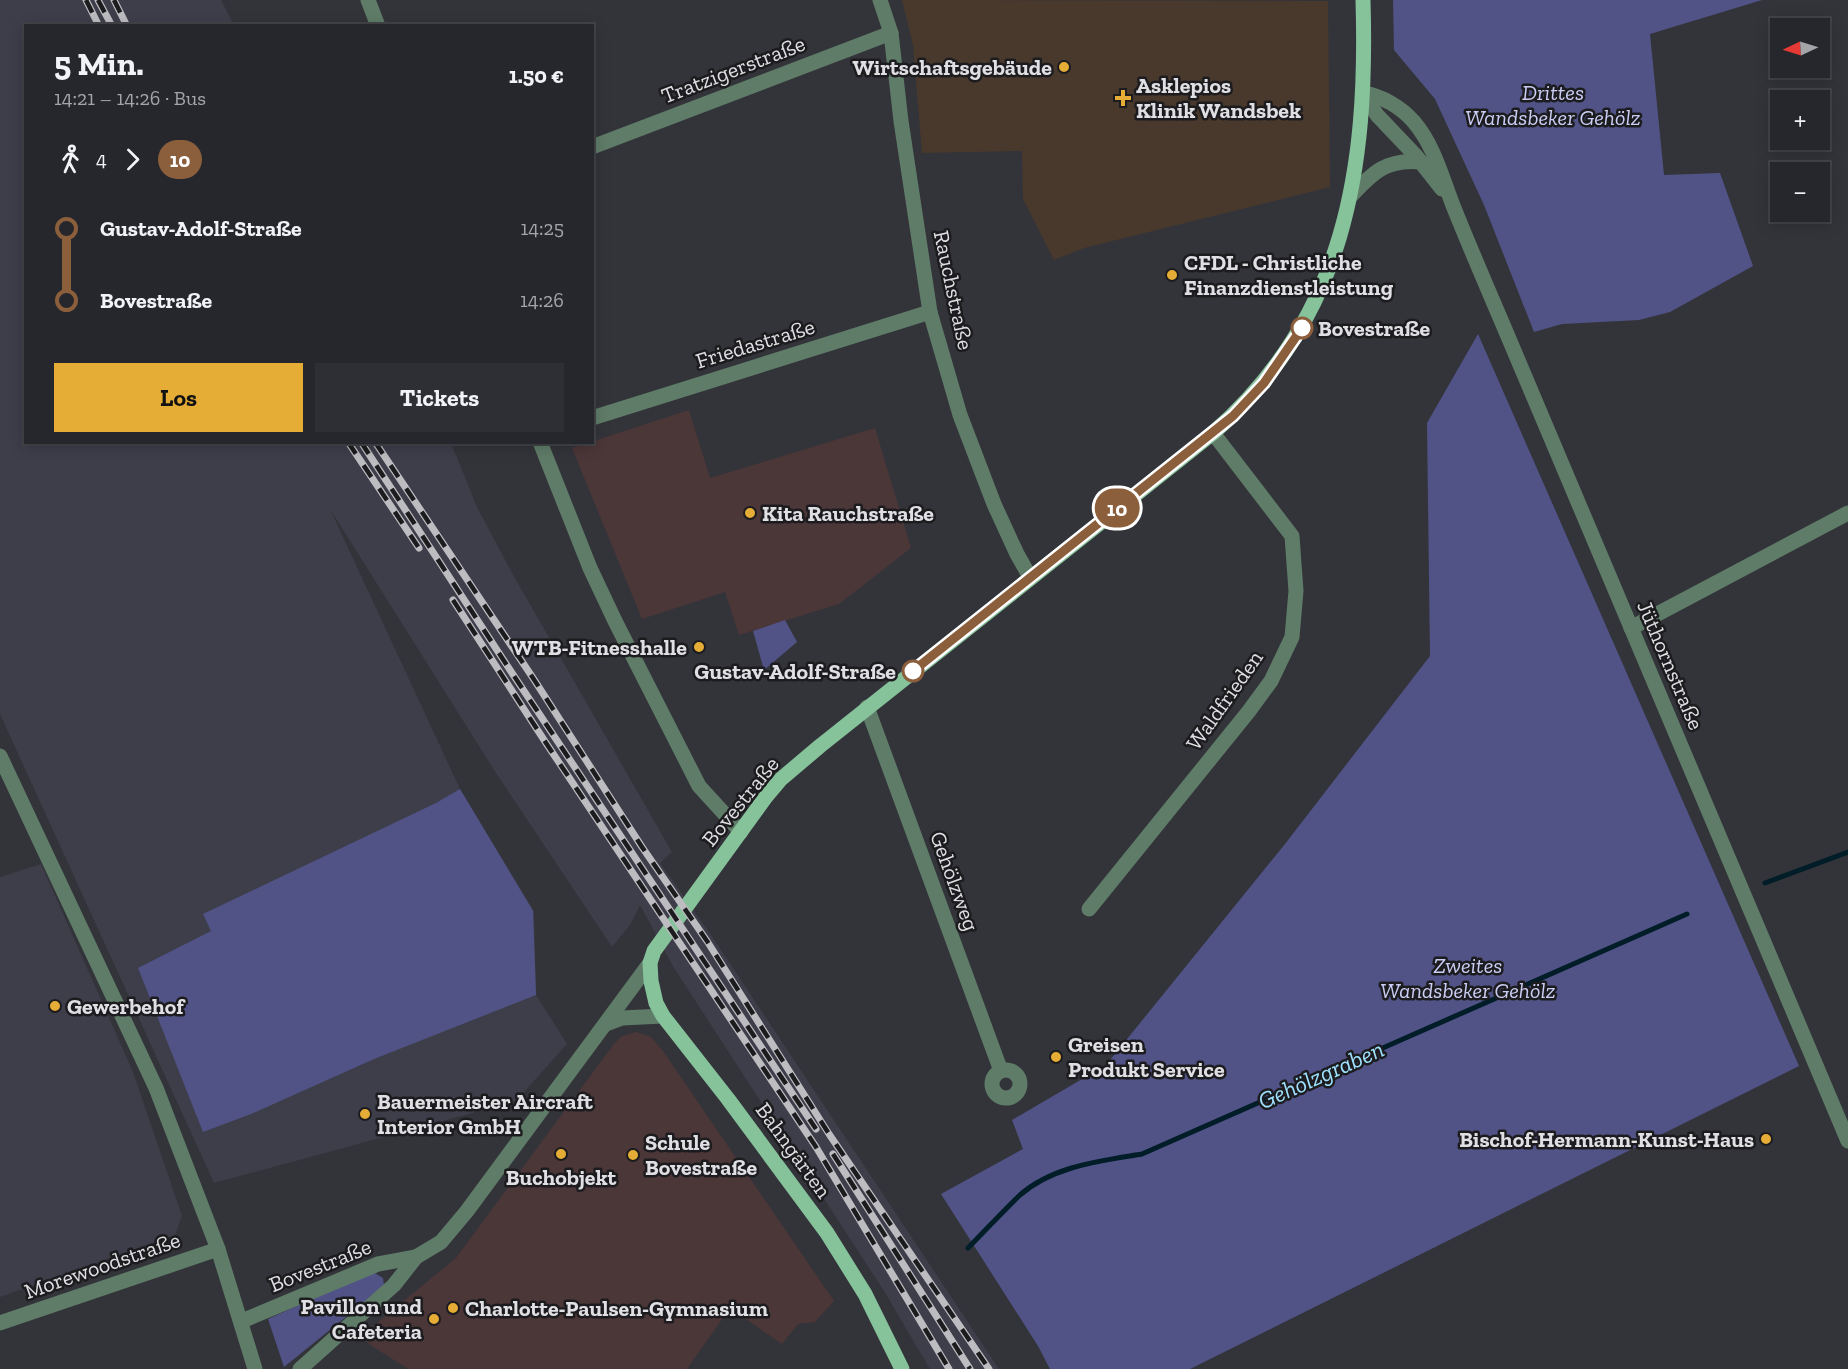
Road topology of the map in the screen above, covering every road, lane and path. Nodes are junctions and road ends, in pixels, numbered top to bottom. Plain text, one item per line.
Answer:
1 (368, 0) edge
2 (880, 0) edge
3 (1363, 0) edge
4 (377, 24) edge
5 (891, 33) junction
6 (1363, 93) junction
7 (594, 146) edge
8 (1421, 162) junction
9 (1350, 196) junction
10 (1454, 206) junction
11 (930, 312) junction
12 (594, 417) edge
13 (1213, 433) junction
14 (541, 444) edge
15 (1848, 513) edge
16 (1030, 577) junction
17 (1631, 628) junction
18 (867, 707) junction
19 (1, 760) edge
20 (741, 832) junction
21 (1089, 909) dead end
22 (650, 963) junction
23 (663, 1016) junction
24 (606, 1024) junction
25 (1001, 1071) dead end
26 (1848, 1141) edge
27 (218, 1249) junction
28 (416, 1257) junction
29 (242, 1321) junction
30 (0, 1323) edge
31 (255, 1369) edge
32 (300, 1369) edge
33 (902, 1369) edge

1 - 4 street
2 - 5 street, Rauchstraße
3 - 6 main road
5 - 7 street, Tratzigerstraße
5 - 11 street, Rauchstraße
6 - 8 street, Jüthornstraße
6 - 9 main road, Bovestraße
6 - 10 street, Jüthornstraße
8 - 9 street
8 - 10 street, Jüthornstraße
9 - 13 main road, Bovestraße
10 - 17 street, Jüthornstraße
11 - 12 street, Friedastraße
11 - 16 street, Rauchstraße
13 - 16 main road, Bovestraße
13 - 21 street, Waldfrieden
14 - 20 street
15 - 17 street
16 - 18 main road, Bovestraße
17 - 26 street, Jüthornstraße
18 - 20 main road, Bovestraße
18 - 25 street, Gehölzweg
19 - 27 street
20 - 22 main road, Bovestraße
22 - 23 main road, Bahngärten
22 - 24 street, Bovestraße
23 - 24 street
23 - 33 main road, Bahngärten
24 - 28 street, Bovestraße
27 - 29 street
27 - 30 street, Morewoodstraße
28 - 29 street, Bovestraße
28 - 32 street, Bovestraße
29 - 31 street

